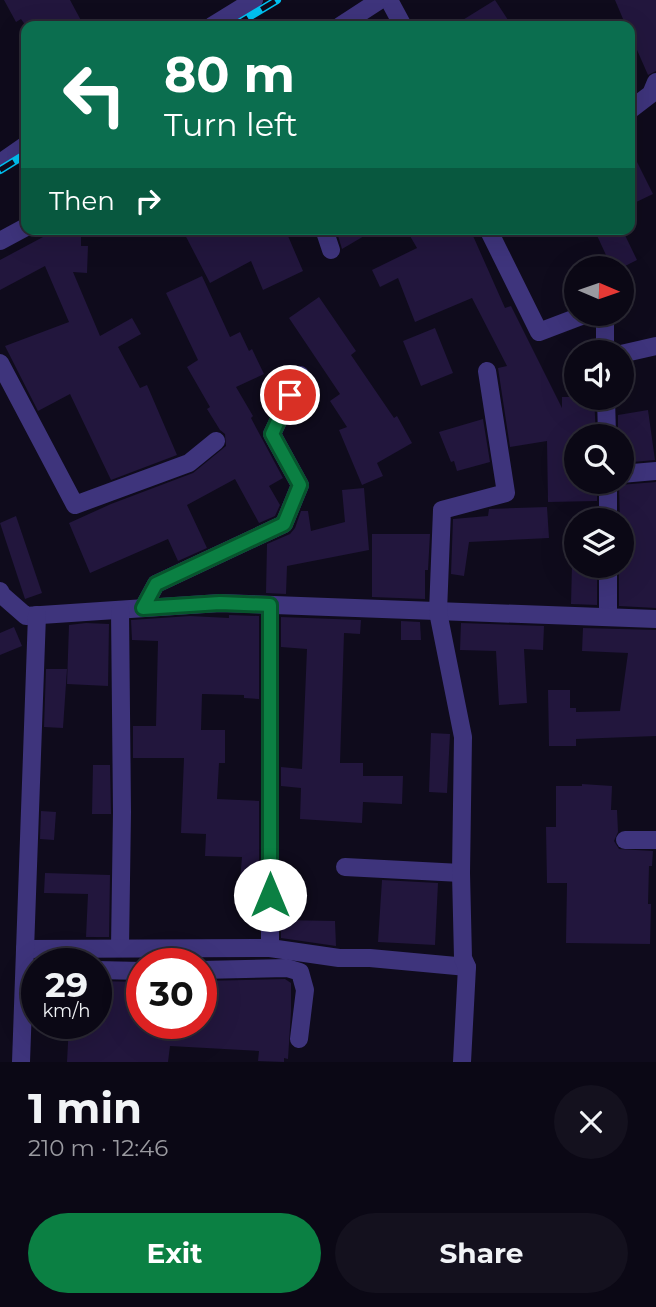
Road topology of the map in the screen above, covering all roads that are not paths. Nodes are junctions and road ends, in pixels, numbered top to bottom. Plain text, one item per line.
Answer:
1 (254, 0) edge
2 (380, 0) edge
3 (389, 0) edge
4 (220, 21) edge
5 (348, 21) edge
6 (400, 21) edge
7 (656, 82) edge
8 (635, 106) edge
9 (21, 148) edge
10 (0, 163) edge
11 (21, 230) edge
12 (326, 235) edge
13 (491, 235) edge
14 (0, 241) edge
15 (331, 250) dead end
16 (564, 322) edge
17 (656, 346) edge
18 (634, 351) edge
19 (0, 363) edge
20 (487, 371) dead end
21 (300, 375) dead end
22 (216, 441) dead end
23 (656, 471) edge
24 (634, 473) edge
25 (608, 578) edge
26 (0, 591) edge
27 (270, 605) junction
28 (143, 608) junction
29 (120, 610) junction
30 (438, 612) junction
31 (37, 615) junction
32 (608, 617) junction
33 (656, 618) edge
34 (625, 840) dead end
35 (656, 840) edge
36 (345, 867) dead end
37 (461, 873) junction
38 (120, 947) junction
39 (25, 948) edge
40 (72, 948) edge
41 (270, 948) junction
42 (467, 967) junction
43 (217, 970) edge
44 (23, 1039) edge
45 (299, 1039) dead end
46 (21, 1062) edge
47 (462, 1062) edge

1 - 4 street
2 - 5 street
3 - 6 street
7 - 8 street
9 - 10 street
11 - 14 street
12 - 15 street
13 - 16 street
17 - 18 street
19 - 22 street
20 - 30 street
21 - 28 street
23 - 24 street
25 - 32 street
26 - 31 street
27 - 28 street
27 - 30 street
27 - 41 street
28 - 29 street
29 - 31 street
29 - 38 street
30 - 32 street
30 - 37 street
31 - 39 street
32 - 33 street
34 - 35 street
36 - 37 street
37 - 42 street
38 - 40 street
38 - 41 street
41 - 42 street
42 - 47 street
43 - 45 street
44 - 46 street

